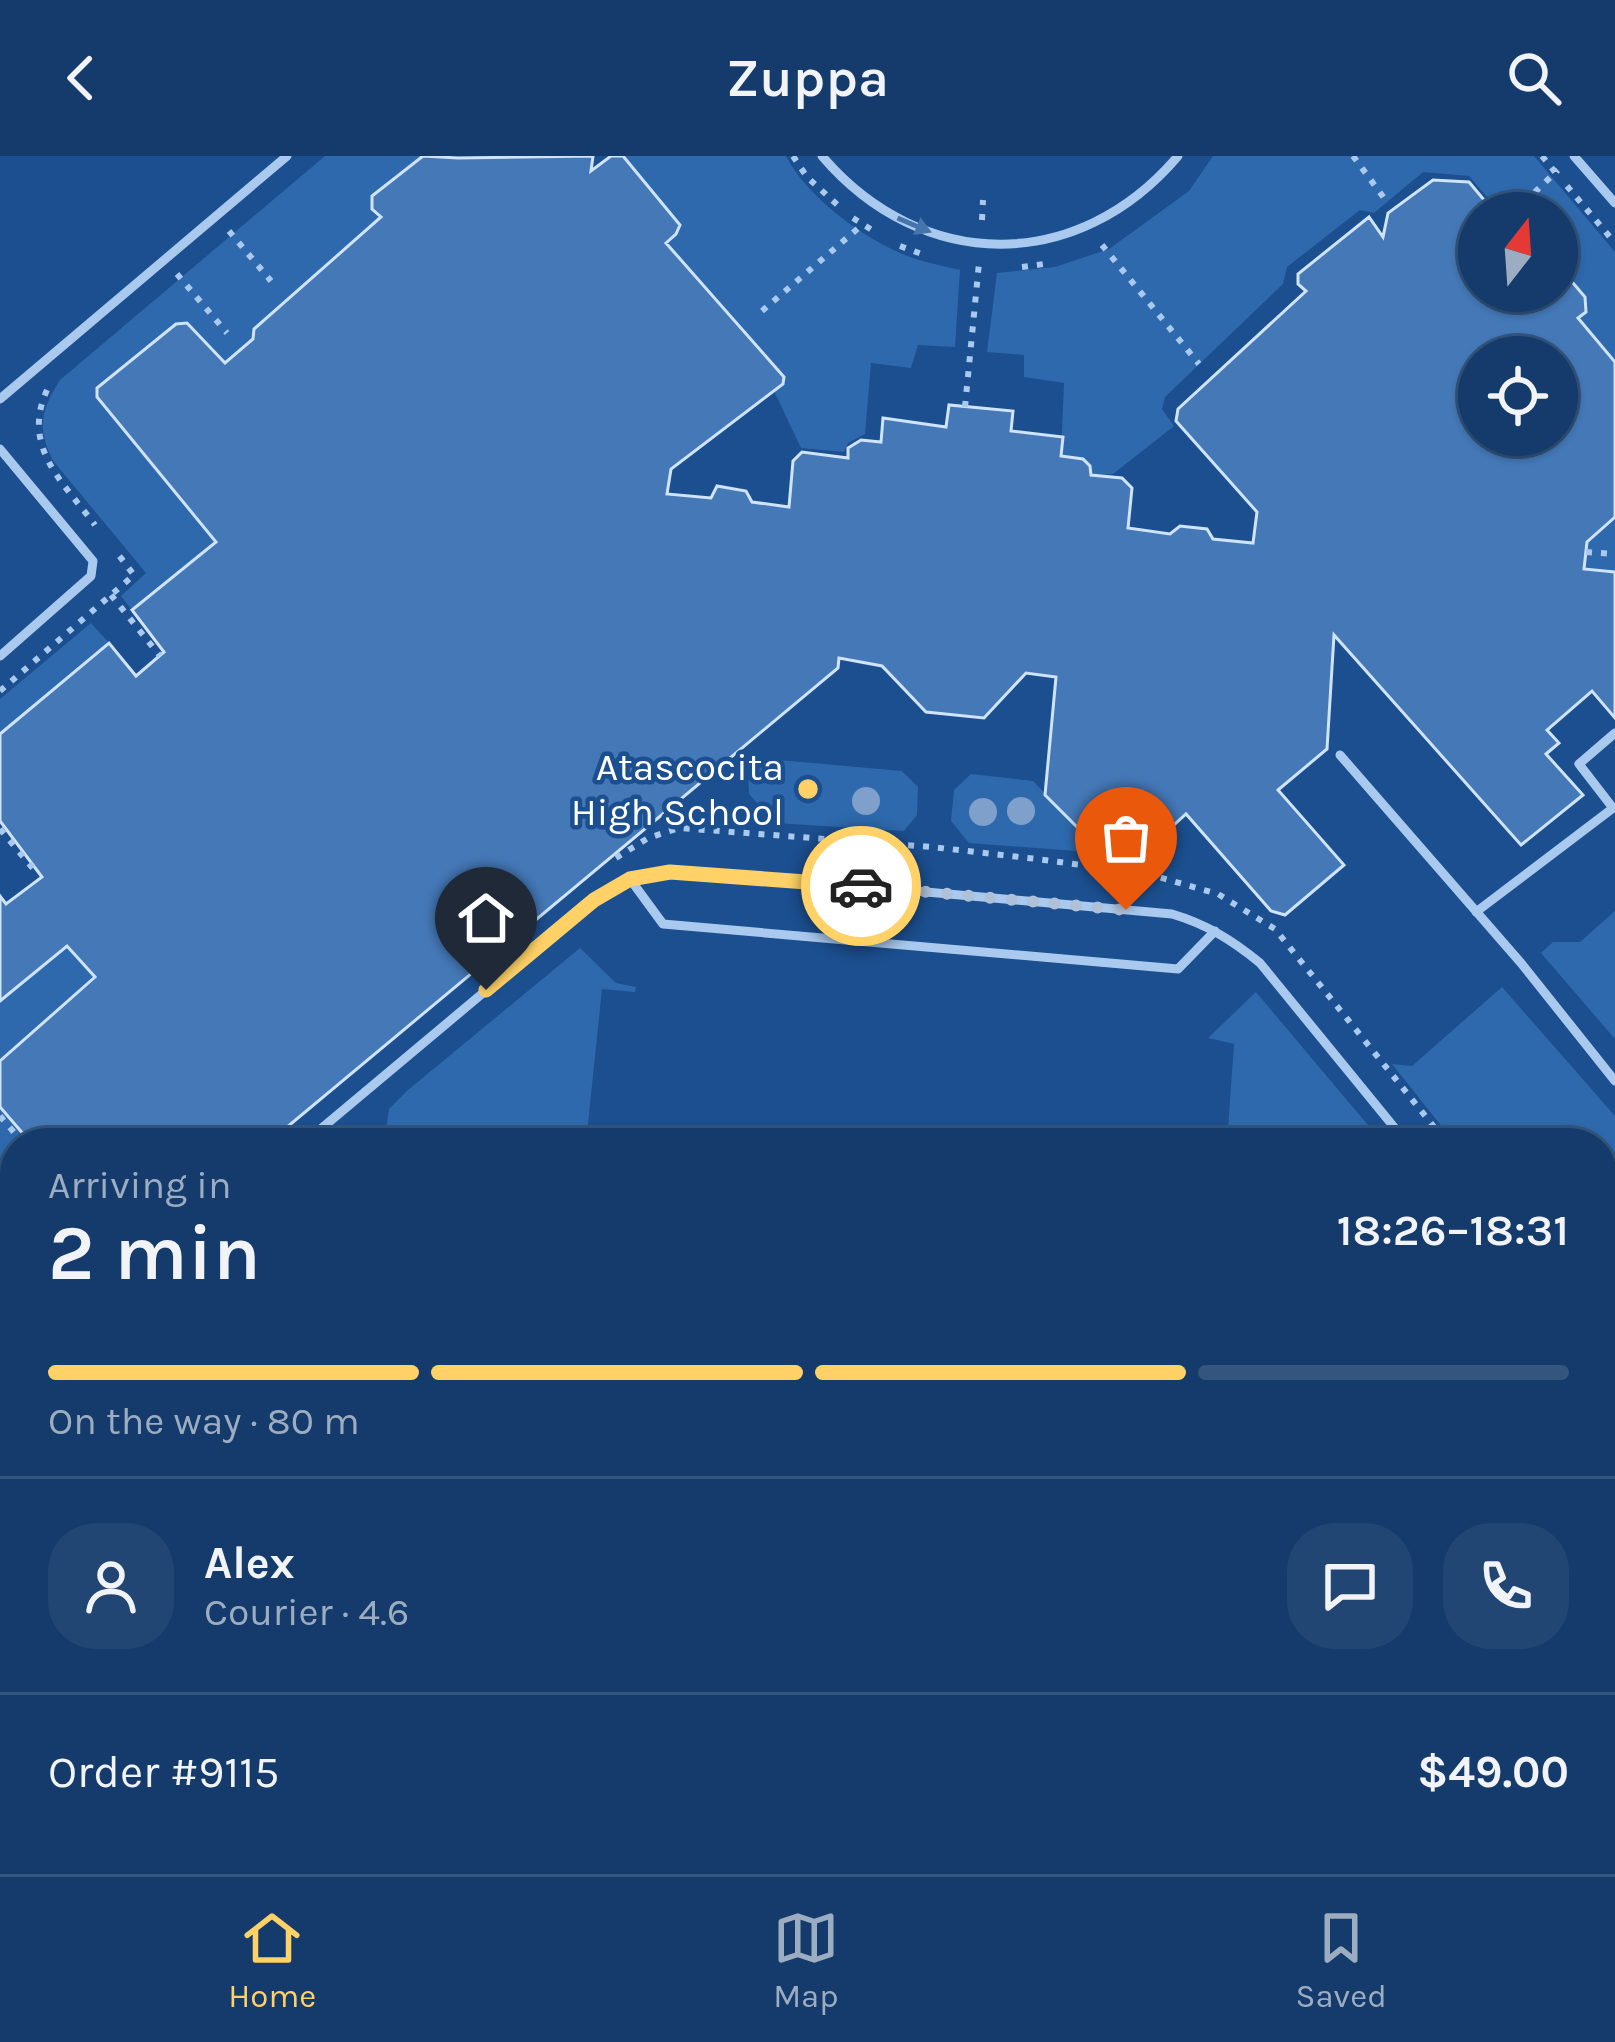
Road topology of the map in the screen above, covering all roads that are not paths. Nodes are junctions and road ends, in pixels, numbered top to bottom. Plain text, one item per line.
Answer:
1 (287, 156) edge
2 (822, 156) edge
3 (1178, 156) edge
4 (1574, 156) edge
5 (1615, 203) edge
6 (0, 399) edge
7 (0, 449) edge
8 (0, 656) edge
9 (1615, 733) edge
10 (1340, 755) dead end
11 (630, 879) junction
12 (1477, 912) junction
13 (1215, 931) junction
14 (1615, 1081) edge
15 (323, 1128) edge
16 (1395, 1128) edge

1 - 6 lane
2 -> 3 lane
4 - 5 lane
7 - 8 lane
9 - 12 lane
10 - 12 lane
11 - 13 lane
11 - 13 lane
11 - 15 lane
12 - 14 lane
13 - 16 lane

